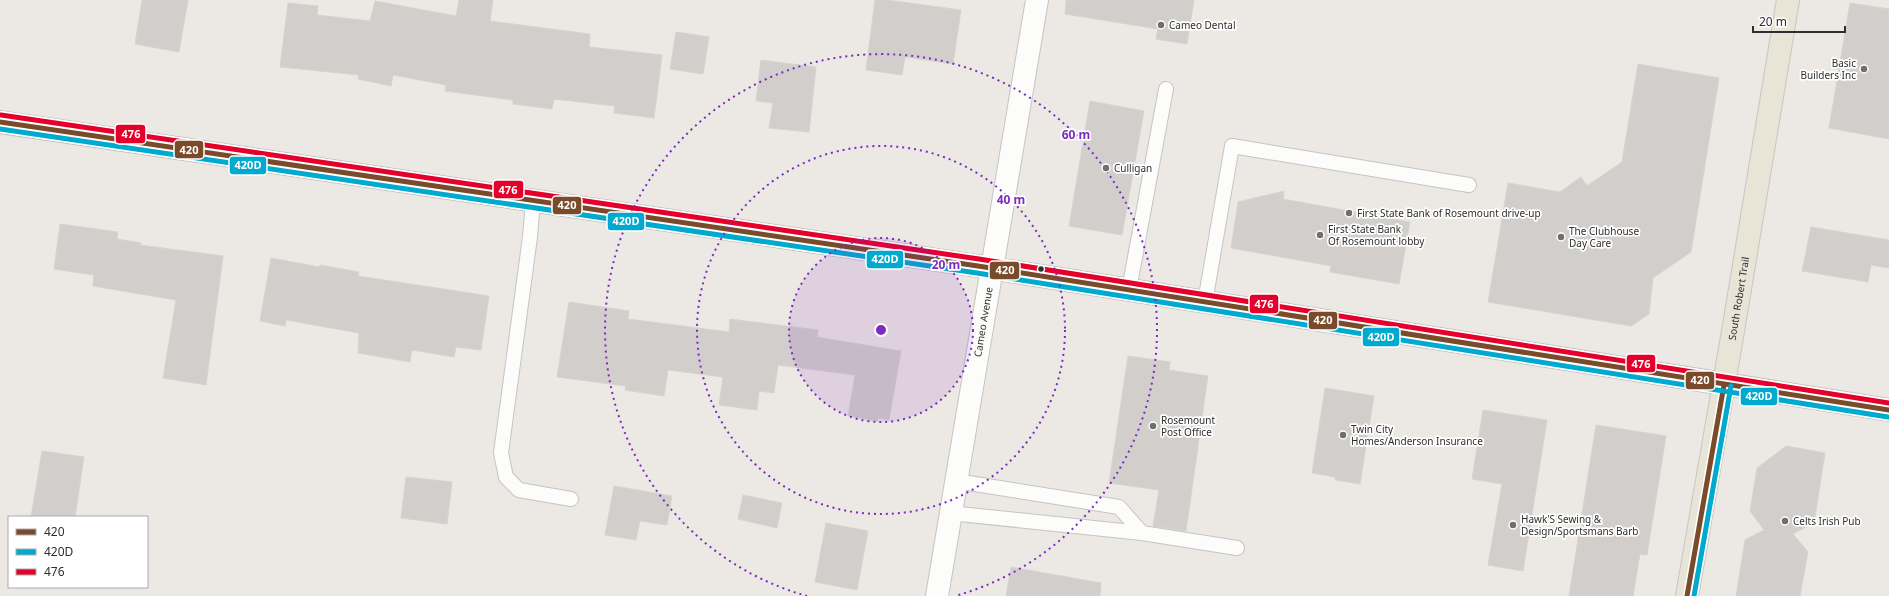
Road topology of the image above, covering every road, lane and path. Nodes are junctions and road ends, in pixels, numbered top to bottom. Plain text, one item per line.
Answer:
1 (1037, 0) edge
2 (1788, 0) edge
3 (1166, 89) dead end
4 (0, 122) edge
5 (1469, 185) dead end
6 (533, 201) junction
7 (991, 268) junction
8 (1129, 290) junction
9 (1205, 302) junction
10 (1724, 385) junction
11 (1889, 410) edge
12 (956, 481) junction
13 (571, 499) dead end
14 (950, 513) junction
15 (1142, 533) junction
16 (1237, 548) dead end
17 (937, 596) edge
18 (1686, 596) edge

1 - 7 street, Cameo Avenue
2 - 10 main road, South Robert Trail
3 - 8 lane
4 - 6 street
5 - 9 lane
6 - 7 street
6 - 13 lane
7 - 8 street
7 - 12 street, Cameo Avenue
8 - 9 street
9 - 10 street
10 - 11 street
10 - 18 main road, South Robert Trail
12 - 14 street, Cameo Avenue
12 - 15 lane
14 - 15 lane
14 - 17 street, Cameo Avenue
15 - 16 lane

